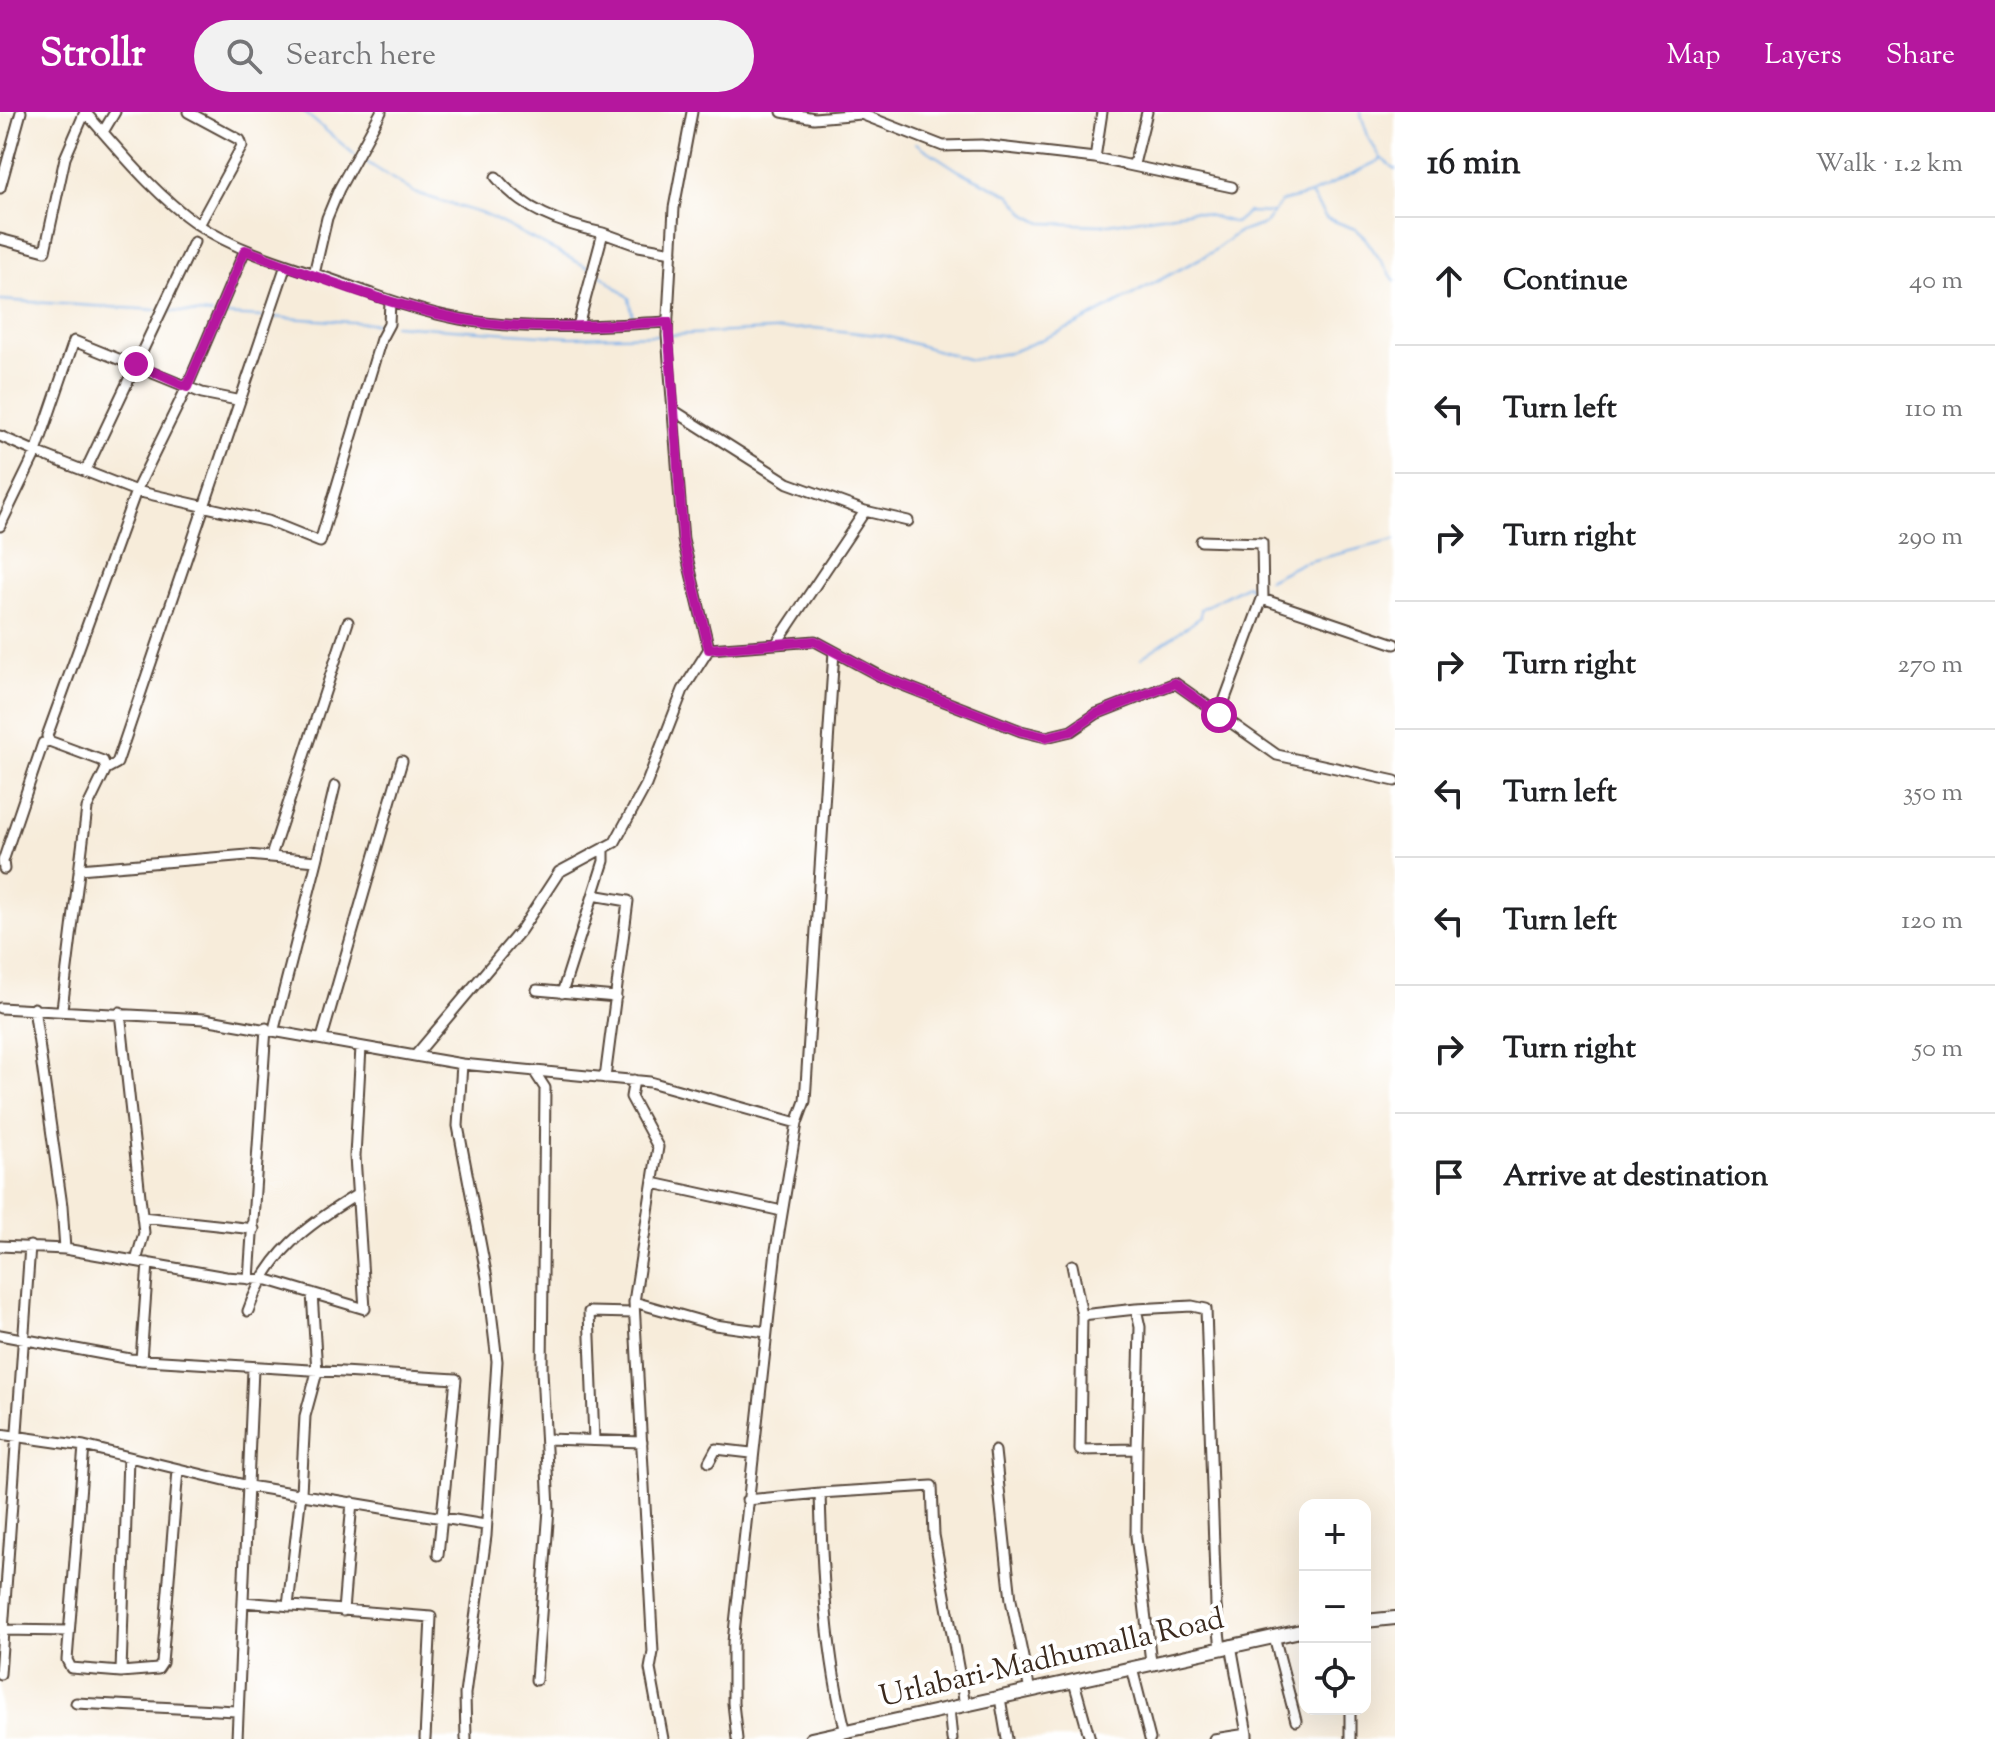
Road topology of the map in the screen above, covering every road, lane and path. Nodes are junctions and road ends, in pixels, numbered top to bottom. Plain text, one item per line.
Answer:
1 (21, 112) edge
2 (115, 112) edge
3 (188, 112) edge
4 (381, 112) edge
5 (692, 112) edge
6 (782, 112) edge
7 (1102, 112) edge
8 (1147, 112) edge
9 (103, 132) junction
10 (1095, 158) junction
11 (1134, 164) junction
12 (496, 177) dead end
13 (1232, 187) dead end
14 (0, 188) edge
15 (199, 225) junction
16 (603, 233) junction
17 (0, 239) edge
18 (194, 242) dead end
19 (245, 250) junction
20 (672, 252) junction
21 (286, 265) junction
22 (314, 274) junction
23 (390, 301) junction
24 (668, 322) junction
25 (578, 326) junction
26 (136, 364) junction
27 (187, 387) junction
28 (237, 400) junction
29 (673, 410) junction
30 (0, 436) edge
31 (36, 452) junction
32 (86, 470) junction
33 (136, 491) junction
34 (206, 507) junction
35 (865, 511) junction
36 (908, 521) dead end
37 (0, 526) edge
38 (1201, 541) dead end
39 (1263, 599) junction
40 (348, 622) dead end
41 (776, 644) junction
42 (1395, 644) edge
43 (709, 649) junction
44 (834, 651) junction
45 (1219, 715) junction
46 (49, 741) junction
47 (402, 761) dead end
48 (106, 769) junction
49 (1395, 781) edge
50 (335, 786) dead end
51 (604, 848) junction
52 (271, 856) junction
53 (317, 861) junction
54 (4, 869) dead end
55 (79, 869) junction
56 (593, 895) junction
57 (537, 990) dead end
58 (562, 993) junction
59 (616, 997) junction
60 (0, 1008) edge
61 (34, 1008) junction
62 (62, 1009) junction
63 (120, 1012) junction
64 (270, 1029) junction
65 (322, 1038) junction
66 (361, 1047) junction
67 (415, 1056) junction
68 (462, 1064) junction
69 (534, 1071) junction
70 (605, 1078) junction
71 (634, 1080) junction
72 (797, 1123) junction
73 (653, 1183) junction
74 (358, 1194) junction
75 (782, 1211) junction
76 (142, 1217) junction
77 (254, 1229) junction
78 (0, 1246) edge
79 (30, 1246) junction
80 (65, 1249) junction
81 (136, 1261) junction
82 (148, 1263) junction
83 (1072, 1265) dead end
84 (254, 1279) junction
85 (312, 1293) junction
86 (634, 1302) junction
87 (1136, 1309) junction
88 (248, 1311) dead end
89 (634, 1313) junction
90 (1082, 1315) junction
91 (766, 1332) junction
92 (0, 1335) edge
93 (26, 1340) junction
94 (141, 1360) junction
95 (253, 1369) junction
96 (317, 1372) junction
97 (0, 1434) edge
98 (19, 1438) junction
99 (547, 1439) junction
100 (594, 1440) junction
101 (642, 1442) junction
102 (84, 1446) junction
103 (1137, 1449) junction
104 (995, 1451) dead end
105 (751, 1453) junction
106 (128, 1457) junction
107 (709, 1462) dead end
108 (178, 1470) junction
109 (249, 1486) junction
110 (301, 1493) junction
111 (820, 1493) junction
112 (747, 1500) junction
113 (352, 1502) junction
114 (442, 1516) junction
115 (485, 1525) junction
116 (438, 1555) dead end
117 (243, 1602) junction
118 (288, 1606) junction
119 (343, 1611) junction
120 (1395, 1618) edge
121 (1371, 1620) edge
122 (3, 1630) junction
123 (68, 1631) junction
124 (1299, 1631) edge
125 (1274, 1636) junction
126 (1226, 1646) junction
127 (1151, 1662) junction
128 (1132, 1668) junction
129 (121, 1672) junction
130 (0, 1674) edge
131 (536, 1680) dead end
132 (1074, 1682) junction
133 (1030, 1691) junction
134 (1000, 1698) junction
135 (76, 1703) dead end
136 (965, 1705) junction
137 (949, 1708) junction
138 (236, 1711) junction
139 (1350, 1715) edge
140 (1296, 1721) dead end
141 (846, 1732) junction
142 (1247, 1737) edge
143 (237, 1739) edge
144 (425, 1739) edge
145 (466, 1739) edge
146 (663, 1739) edge
147 (737, 1739) edge
148 (811, 1739) edge
149 (952, 1739) edge
150 (1007, 1739) edge
151 (1090, 1739) edge
152 (1150, 1739) edge
153 (1214, 1739) edge
154 (1350, 1739) edge

1 - 14 street
2 - 9 street
3 - 15 street
4 - 22 street
5 - 20 street
6 - 10 street
7 - 10 street
8 - 11 street
9 - 15 street
9 - 17 street
10 - 11 street
11 - 13 street
12 - 16 street
15 - 19 street
16 - 20 street
16 - 25 street
18 - 26 street
19 - 21 street
19 - 27 street
20 - 24 street
21 - 22 street
21 - 28 street
22 - 23 street
23 - 25 street
23 - 34 street
24 - 25 street
24 - 29 street
26 - 27 street
26 - 31 street
26 - 32 street
27 - 28 street
27 - 33 street
28 - 34 street
29 - 35 street
29 - 43 street
30 - 31 street
31 - 32 street
31 - 37 street
32 - 33 street
33 - 34 street
33 - 46 street
34 - 48 street
35 - 36 street
35 - 41 street
38 - 39 street
39 - 42 street
39 - 45 street
40 - 52 street
41 - 43 street
41 - 44 street
43 - 51 street
44 - 45 street
44 - 72 street
45 - 49 street
46 - 48 street
46 - 54 street
47 - 65 street
48 - 55 street
50 - 53 street
51 - 56 street
51 - 67 street
52 - 53 street
52 - 55 street
53 - 64 street
55 - 62 street
56 - 58 street
56 - 59 street
57 - 58 street
58 - 59 street
59 - 70 street
60 - 61 street
61 - 62 street
61 - 80 street
62 - 63 street
63 - 64 street
63 - 76 street
64 - 65 street
64 - 77 street
65 - 66 street
66 - 67 street
66 - 74 street
67 - 68 street
68 - 69 street
68 - 115 street
69 - 70 street
69 - 99 street
70 - 71 street
71 - 72 street
71 - 73 street
72 - 75 street
73 - 75 street
73 - 86 street
74 - 84 street
74 - 85 street
75 - 91 street
76 - 77 street
76 - 81 street
77 - 84 street
78 - 79 street
79 - 80 street
79 - 93 street
80 - 81 street
81 - 82 street
82 - 84 street
82 - 94 street
83 - 90 street
84 - 85 street
84 - 88 street
85 - 96 street
86 - 89 street
86 - 91 street
87 - 90 street
87 - 103 street
87 - 126 street
89 - 100 street
89 - 101 street
90 - 103 street
91 - 105 street
92 - 93 street
93 - 94 street
93 - 98 street
94 - 95 street
95 - 96 street
95 - 109 street
96 - 110 street
96 - 114 street
97 - 98 street
98 - 102 street
98 - 122 street
99 - 100 street
99 - 131 street
100 - 101 street
101 - 146 street
102 - 106 street
102 - 123 street
103 - 127 street
104 - 133 street
105 - 107 street
105 - 112 street
106 - 108 street
106 - 129 street
108 - 109 street
108 - 129 street
109 - 110 street
109 - 117 street
110 - 113 street
110 - 118 street
111 - 112 street
111 - 136 street
111 - 141 street
112 - 147 street
113 - 114 street
113 - 119 street
114 - 115 street
114 - 116 street
115 - 145 street
117 - 118 street
117 - 138 street
118 - 119 street
119 - 144 street
120 - 121 main road
122 - 123 street
122 - 130 street
123 - 129 street
124 - 125 main road, Urlabari-Madhumalla Road
125 - 126 main road, Urlabari-Madhumalla Road
125 - 140 street
126 - 127 main road, Urlabari-Madhumalla Road
126 - 142 street
127 - 128 main road, Urlabari-Madhumalla Road
128 - 132 main road, Urlabari-Madhumalla Road
128 - 152 street
132 - 133 main road, Urlabari-Madhumalla Road
132 - 151 street
133 - 134 main road, Urlabari-Madhumalla Road
134 - 136 main road, Urlabari-Madhumalla Road
134 - 150 street
135 - 138 street
136 - 137 main road, Urlabari-Madhumalla Road
137 - 141 main road, Urlabari-Madhumalla Road
137 - 149 street
138 - 143 street
139 - 154 street
141 - 148 main road, Urlabari-Madhumalla Road
142 - 153 street

